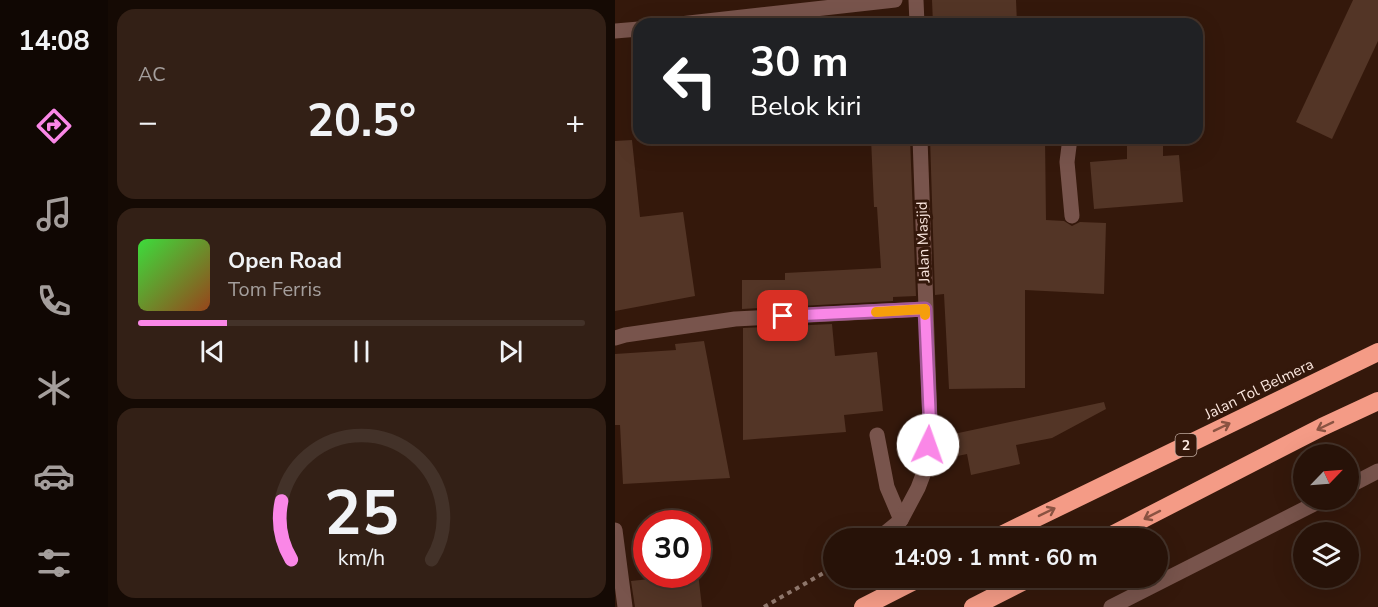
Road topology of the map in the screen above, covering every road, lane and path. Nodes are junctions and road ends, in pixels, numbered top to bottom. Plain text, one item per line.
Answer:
1 (895, 0) edge
2 (916, 0) edge
3 (734, 18) edge
4 (917, 18) edge
5 (633, 29) edge
6 (615, 31) edge
7 (920, 144) edge
8 (1069, 144) edge
9 (1072, 216) dead end
10 (925, 309) junction
11 (615, 338) edge
12 (1378, 352) edge
13 (1378, 401) edge
14 (877, 435) dead end
15 (1378, 471) edge
16 (1359, 481) edge
17 (1302, 510) edge
18 (901, 520) junction
19 (891, 528) edge
20 (1016, 528) edge
21 (1125, 528) edge
22 (615, 530) edge
23 (823, 573) edge
24 (900, 588) edge
25 (1010, 588) edge
26 (625, 607) edge
27 (764, 607) edge
28 (863, 607) edge
29 (973, 607) edge
30 (1111, 607) edge

1 - 3 street
2 - 4 street
5 - 6 street
7 - 10 street, Jalan Masjid
8 - 9 street
10 - 11 street
10 - 18 street, Jalan Masjid
20 -> 12 highway, Jalan Tol Belmera / 2
13 -> 21 highway
14 - 18 street
15 - 16 street
17 - 30 street
18 - 19 street
22 - 26 street
23 - 27 path
24 - 28 highway
25 - 29 highway

